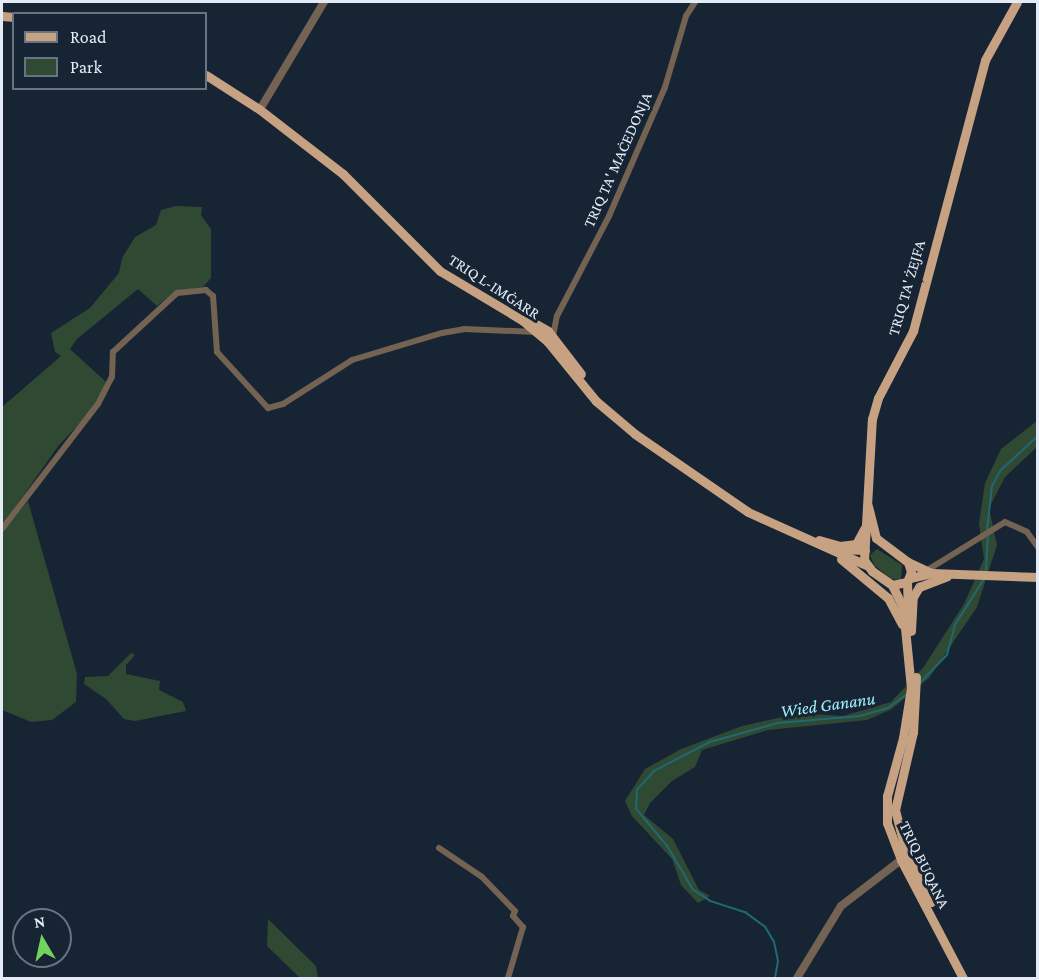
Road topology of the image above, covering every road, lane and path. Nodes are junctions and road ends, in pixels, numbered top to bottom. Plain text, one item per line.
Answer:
1 (324, 2) edge
2 (695, 2) edge
3 (1017, 2) edge
4 (1024, 2) edge
5 (207, 72) edge
6 (207, 76) edge
7 (262, 106) junction
8 (972, 110) junction
9 (554, 325) junction
10 (539, 330) junction
11 (553, 336) junction
12 (868, 506) junction
13 (777, 528) junction
14 (2, 529) edge
15 (816, 539) junction
16 (880, 541) junction
17 (1038, 547) edge
18 (866, 548) junction
19 (908, 562) junction
20 (866, 565) junction
21 (931, 571) junction
22 (969, 574) junction
23 (1038, 577) edge
24 (909, 580) junction
25 (892, 585) junction
26 (911, 635) junction
27 (908, 649) junction
28 (913, 691) junction
29 (438, 848) dead end
30 (901, 860) junction
31 (508, 978) edge
32 (797, 978) edge
33 (963, 978) edge
34 (968, 978) edge

1 - 7 street
2 - 9 street, TRIQ TA' MAĊEDONJA
3 - 8 main road, TRIQ TA' ŻEJFA
4 - 8 main road, TRIQ TA' ŻEJFA
5 - 7 main road, TRIQ L-IMĠARR
6 - 10 main road, TRIQ L-IMĠARR
7 - 10 main road, TRIQ L-IMĠARR
8 - 12 main road, TRIQ TA' ŻEJFA
9 - 10 street
9 - 11 street
10 - 11 main road, TRIQ L-IMĠARR
10 - 13 main road, TRIQ L-IMĠARR
10 - 14 street
11 - 15 main road, TRIQ L-IMĠARR
12 - 15 main road
12 - 16 main road, TRIQ TA' ŻEJFA
12 - 18 main road, TRIQ TA' ŻEJFA
13 - 20 main road, TRIQ L-IMĠARR
13 - 27 main road
15 - 18 main road, TRIQ L-IMĠARR
16 - 18 main road
16 - 19 main road
17 - 21 street
18 - 20 main road, TRIQ TA' ŻEJFA
19 - 21 main road
19 - 24 main road, TRIQ BUQANA
20 - 25 main road, TRIQ L-IMĠARR
21 - 22 main road
21 - 24 main road
22 - 23 main road
22 - 26 main road
24 - 25 main road
24 - 26 main road, TRIQ BUQANA
25 - 27 main road, TRIQ BUQANA
26 - 28 main road, TRIQ BUQANA
27 - 28 main road, TRIQ BUQANA
28 - 30 main road, TRIQ BUQANA
28 - 34 main road, TRIQ BUQANA
29 - 31 street
30 - 32 street
30 - 33 main road, TRIQ BUQANA

